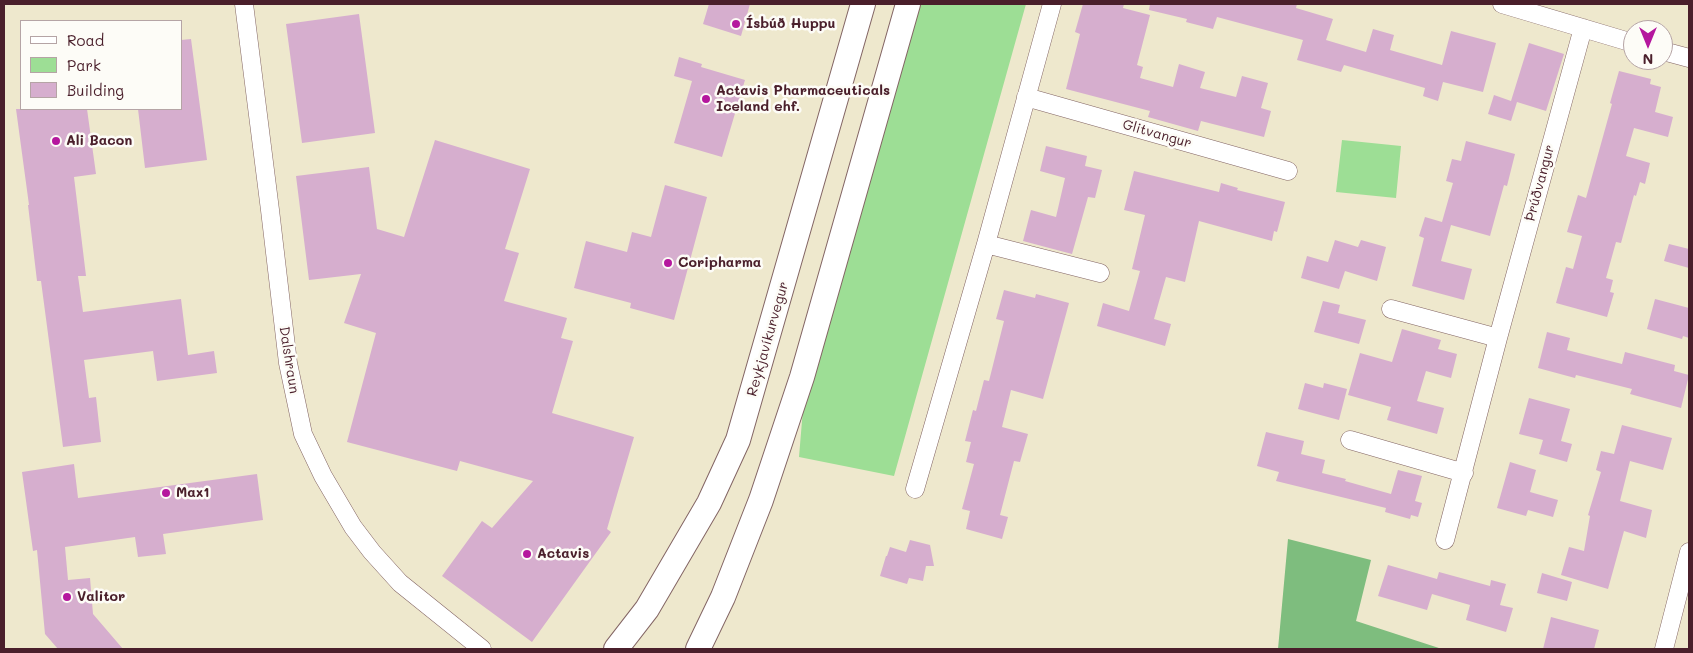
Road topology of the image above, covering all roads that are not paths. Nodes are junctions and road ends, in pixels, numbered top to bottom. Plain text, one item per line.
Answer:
1 (244, 4) edge
2 (864, 4) edge
3 (908, 4) edge
4 (1052, 4) edge
5 (1502, 4) edge
6 (1583, 28) junction
7 (1623, 40) edge
8 (1673, 54) edge
9 (1689, 58) edge
10 (1026, 97) junction
11 (1288, 171) dead end
12 (986, 244) junction
13 (1100, 273) dead end
14 (1391, 309) dead end
15 (1498, 338) junction
16 (1350, 440) dead end
17 (1464, 473) junction
18 (915, 489) dead end
19 (1445, 540) dead end
20 (1689, 552) edge
21 (1681, 619) edge
22 (482, 649) edge
23 (616, 649) edge
24 (698, 649) edge
25 (1664, 649) edge

1 - 22 street, Dalshraun
2 - 23 main road, Reykjavíkurvegur
3 - 24 main road
4 - 10 street
5 - 6 street
6 - 7 street
6 - 15 street, Þrúðvangur
8 - 9 street
10 - 11 street, Glitvangur
10 - 12 street
12 - 13 street
12 - 18 street
14 - 15 street
15 - 17 street, Þrúðvangur
16 - 17 street
17 - 19 street, Þrúðvangur
20 - 21 street
21 - 25 street

